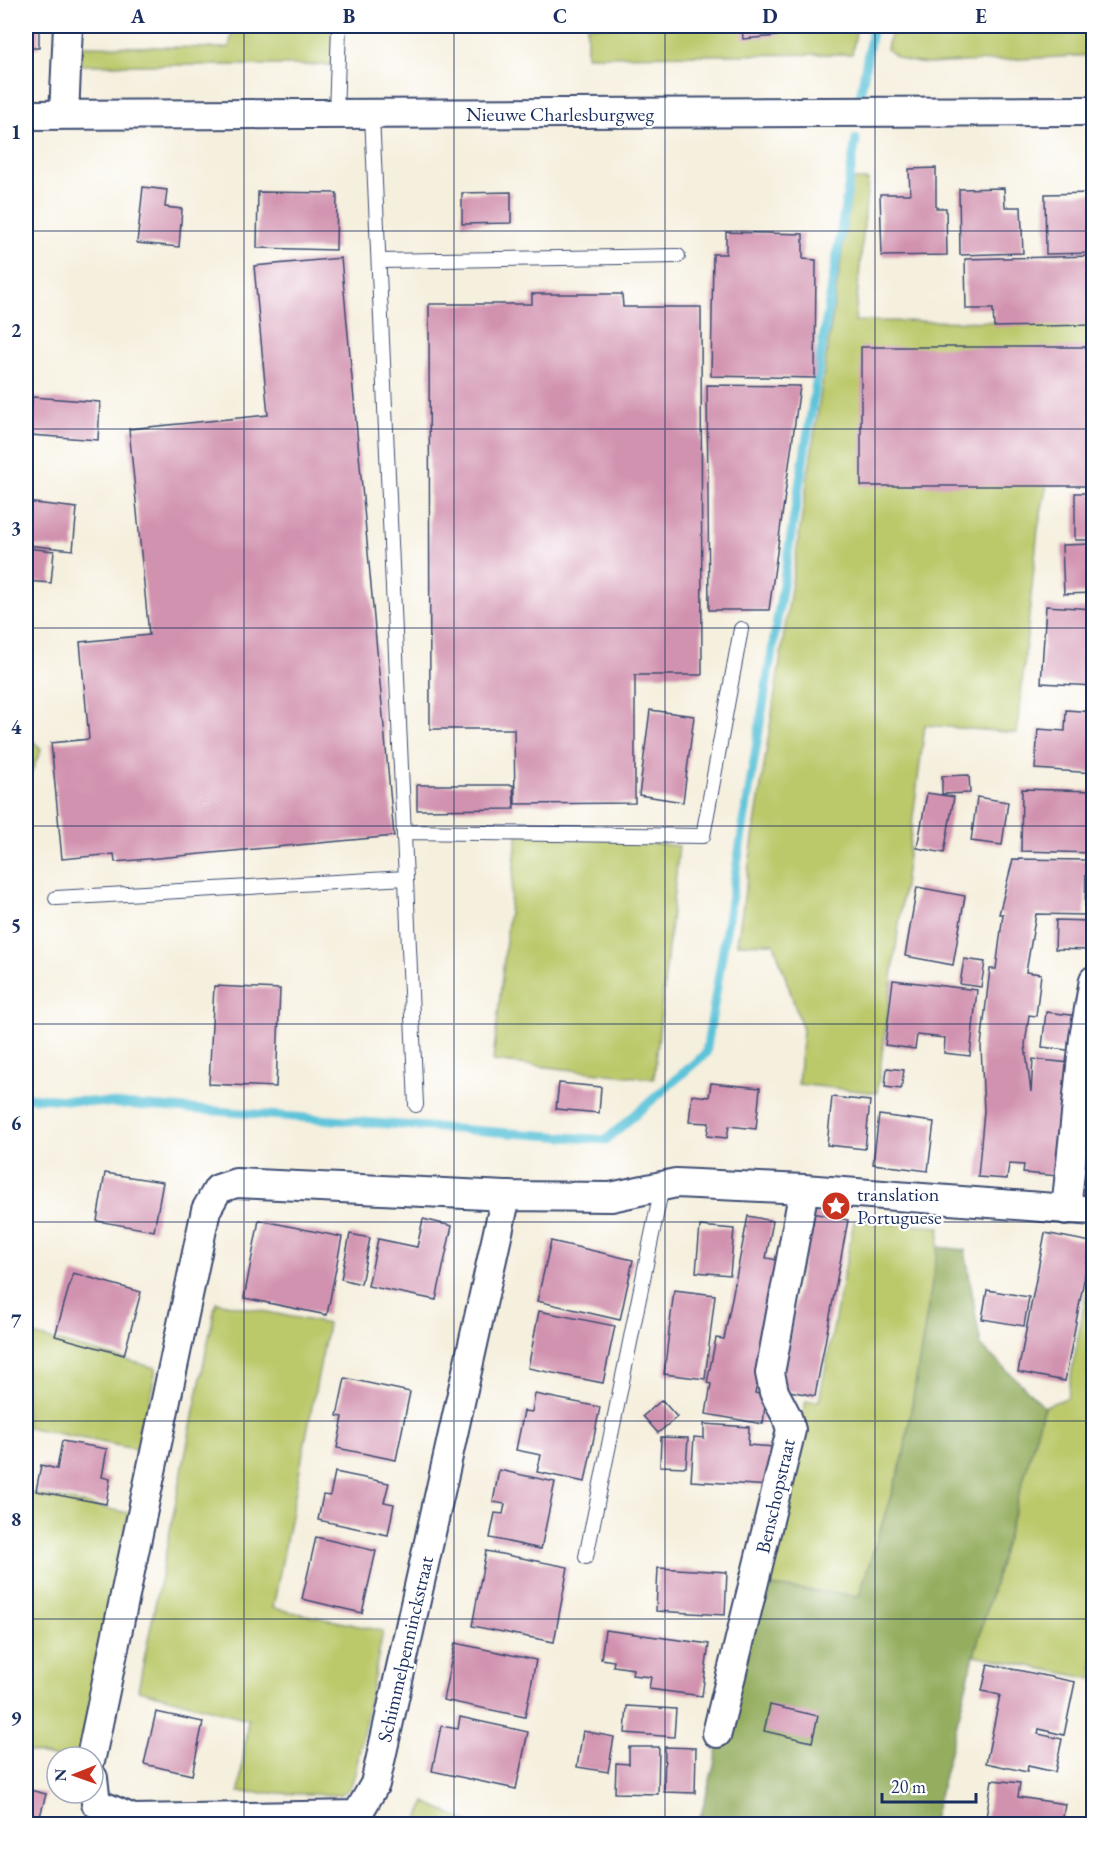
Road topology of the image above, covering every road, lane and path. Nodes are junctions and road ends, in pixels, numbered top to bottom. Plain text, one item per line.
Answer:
1 (68, 26) edge
2 (341, 27) edge
3 (336, 104) junction
4 (1094, 111) edge
5 (26, 115) edge
6 (64, 115) junction
7 (372, 115) junction
8 (678, 256) dead end
9 (379, 261) junction
10 (741, 629) dead end
11 (404, 832) junction
12 (406, 878) junction
13 (56, 898) dead end
14 (1094, 980) edge
15 (416, 1105) dead end
16 (662, 1186) junction
17 (804, 1189) junction
18 (506, 1196) junction
19 (1080, 1211) edge
20 (586, 1557) dead end
21 (717, 1733) dead end
22 (94, 1745) edge
23 (101, 1805) edge

1 - 6 street
2 - 3 lane
3 - 6 street, Nieuwe Charlesburgweg
3 - 7 street, Nieuwe Charlesburgweg
4 - 7 street, Nieuwe Charlesburgweg
5 - 6 street, Nieuwe Charlesburgweg
7 - 9 lane
8 - 9 lane
9 - 11 lane
10 - 11 lane
11 - 12 lane
12 - 13 lane
12 - 15 lane
14 - 19 street
16 - 17 street
16 - 18 street
16 - 20 lane
17 - 19 street
17 - 21 street, Benschopstraat
18 - 22 street
18 - 23 street, Schimmelpenninckstraat

